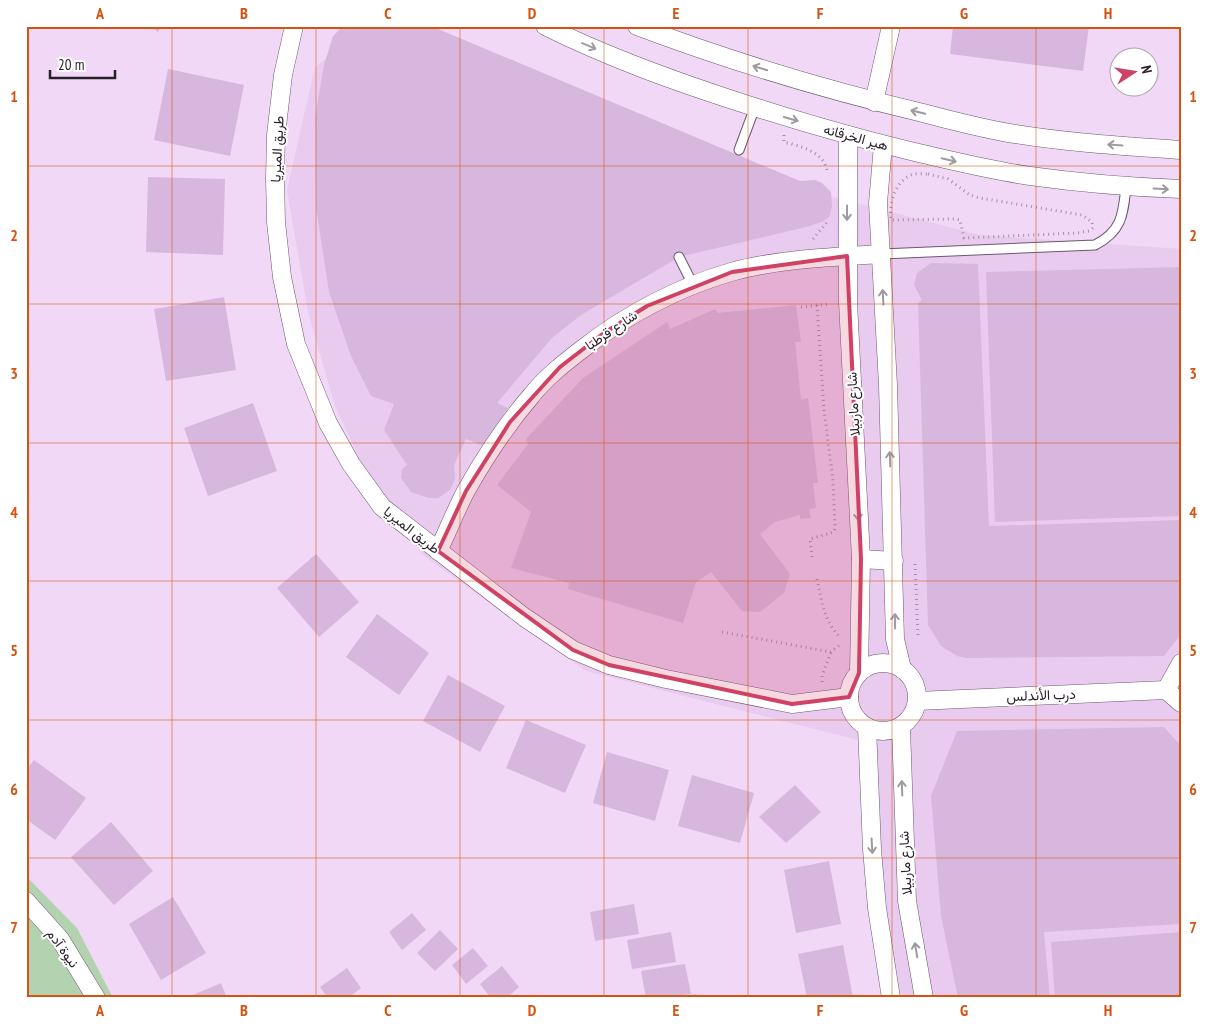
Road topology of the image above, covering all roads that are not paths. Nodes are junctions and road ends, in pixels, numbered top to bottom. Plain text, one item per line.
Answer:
1 (294, 26) edge
2 (545, 26) edge
3 (637, 26) edge
4 (891, 26) edge
5 (874, 102) junction
6 (755, 107) junction
7 (848, 135) junction
8 (883, 144) junction
9 (738, 150) dead end
10 (1181, 150) edge
11 (1126, 187) junction
12 (1181, 190) edge
13 (881, 254) junction
14 (847, 256) junction
15 (679, 258) dead end
16 (693, 285) junction
17 (438, 551) junction
18 (860, 559) junction
19 (894, 561) junction
20 (1181, 663) edge
21 (902, 669) junction
22 (859, 673) junction
23 (1166, 690) junction
24 (849, 697) junction
25 (916, 700) junction
26 (1181, 703) edge
27 (900, 726) junction
28 (867, 727) junction
29 (26, 901) edge
30 (96, 998) edge
31 (891, 998) edge
32 (924, 998) edge

1 - 17 street, طريق الميريا
2 -> 6 street, هير الخرقانه
5 -> 3 street
4 - 5 street
10 -> 5 street
6 -> 7 street, هير الخرقانه
6 - 9 lane
7 - 8 street, هير الخرقانه
7 -> 14 street, شارع ماربيلا
8 -> 11 street, هير الخرقانه
8 - 13 street
11 -> 12 street, هير الخرقانه
11 - 13 lane
13 - 14 street, شارع قرطبا
19 -> 13 street
14 - 16 street, شارع قرطبا
14 -> 18 street, شارع ماربيلا
15 - 16 lane
16 - 17 street, شارع قرطبا
17 - 24 street, طريق الميريا
18 - 19 street
18 - 22 street, شارع ماربيلا
21 -> 19 street
20 - 23 street
21 - 22 street
21 - 25 street
22 - 24 street
23 - 25 street, درب الأندلس
23 - 26 street
24 - 28 street
25 - 27 street
27 - 28 street
32 -> 27 street, شارع ماربيلا
28 -> 31 street
29 - 30 street, نيوة آدم

